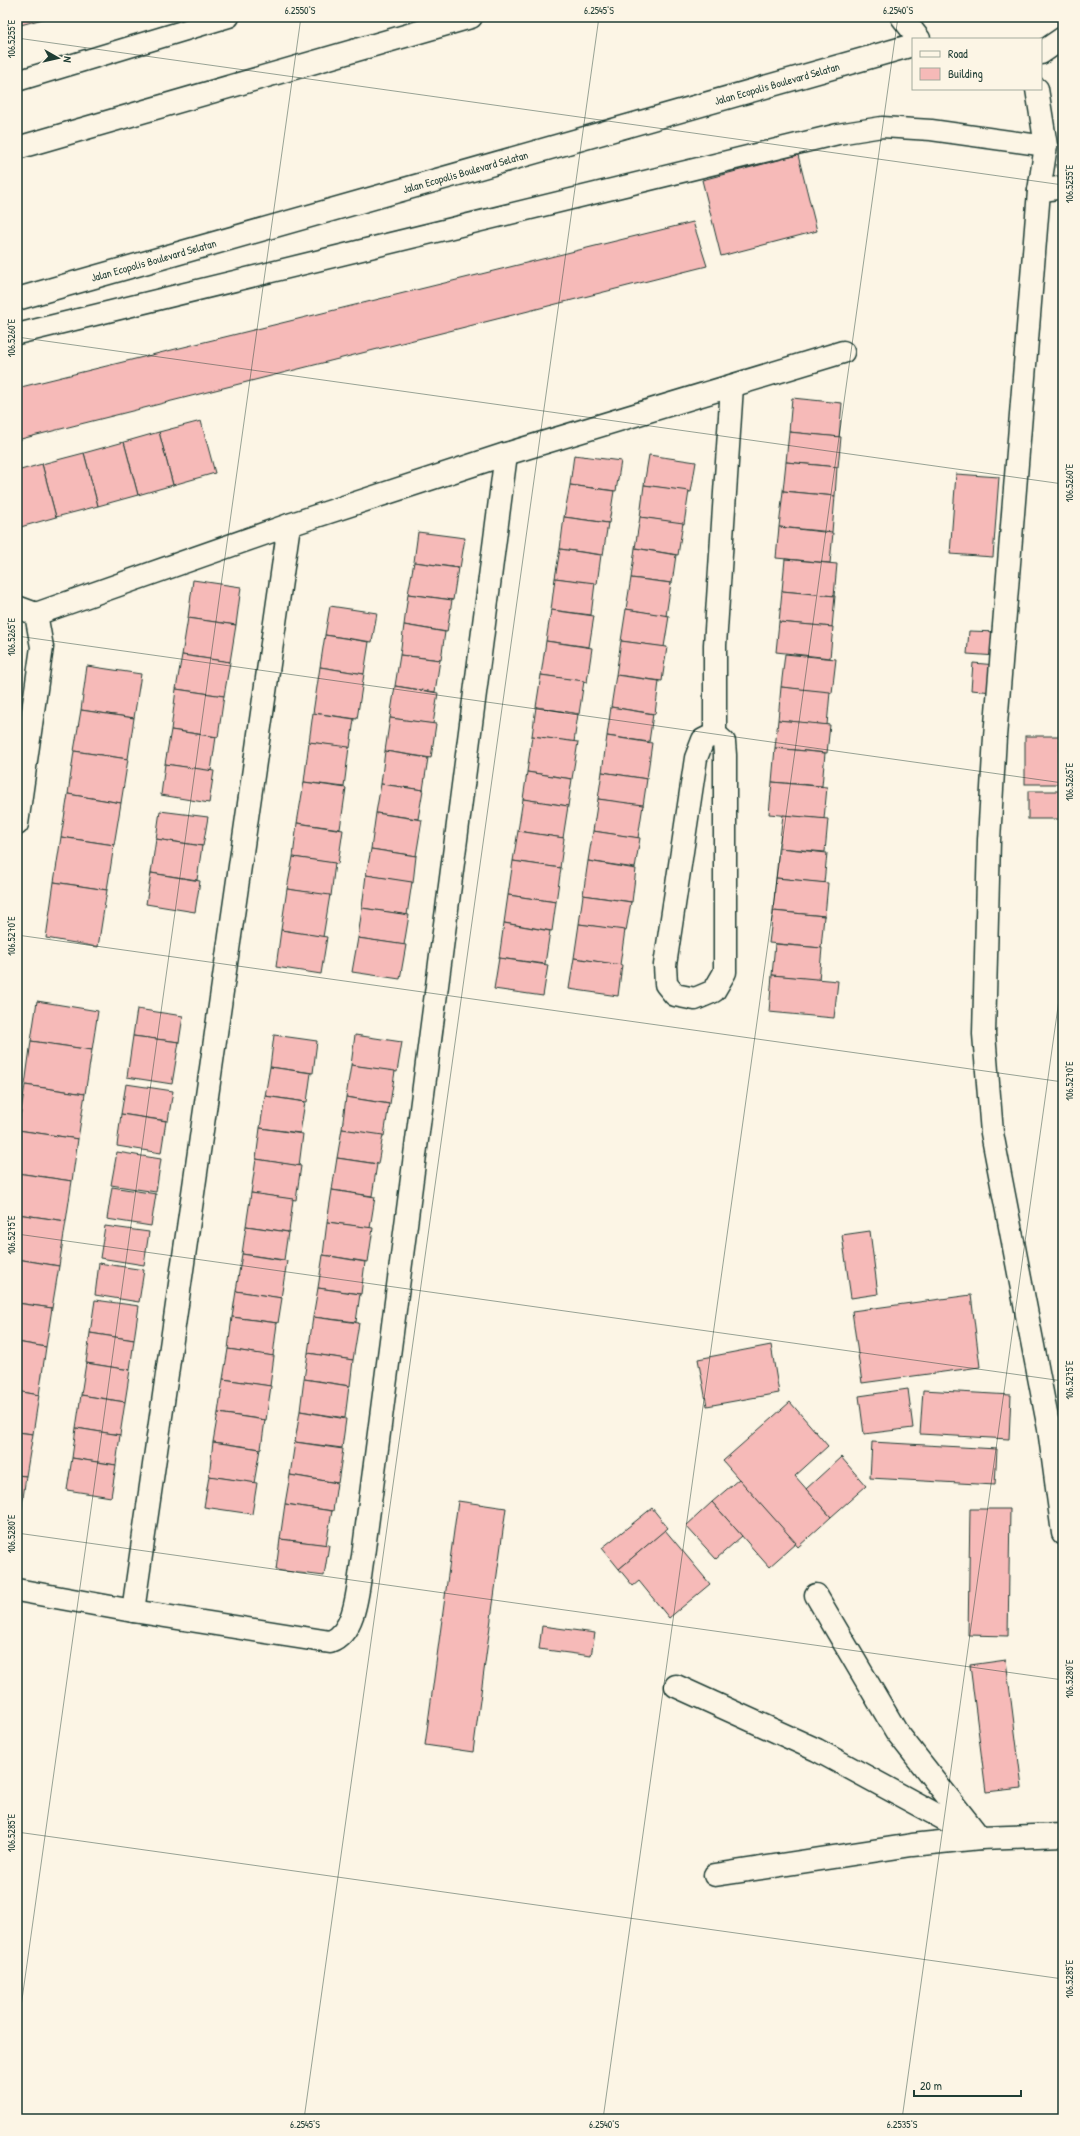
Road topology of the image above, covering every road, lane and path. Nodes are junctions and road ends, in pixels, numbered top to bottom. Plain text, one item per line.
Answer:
1 (229, 17) edge
2 (471, 17) edge
3 (902, 17) edge
4 (918, 38) edge
5 (1063, 38) edge
6 (912, 45) edge
7 (1042, 52) edge
8 (17, 81) edge
9 (1037, 90) edge
10 (1046, 146) junction
11 (17, 148) edge
12 (1063, 187) edge
13 (1039, 191) junction
14 (17, 299) edge
15 (17, 334) edge
16 (843, 352) dead end
17 (732, 386) junction
18 (506, 454) junction
19 (289, 526) junction
20 (27, 610) edge
21 (714, 734) junction
22 (17, 824) edge
23 (1056, 1429) edge
24 (1063, 1533) edge
25 (17, 1590) edge
26 (816, 1595) dead end
27 (133, 1611) junction
28 (676, 1686) dead end
29 (1063, 1835) edge
30 (980, 1838) junction
31 (715, 1875) dead end

1 - 8 lane
2 - 11 street
3 - 4 street
5 - 7 street
6 - 14 street, Jalan Ecopolis Boulevard Selatan
9 - 10 street
10 - 13 street
10 - 15 lane
12 - 13 street
13 - 23 street
16 - 17 street
17 - 18 street
17 - 21 street
18 - 19 street
18 - 27 street
19 - 20 street
19 - 27 street
20 - 22 street
21 - 21 street
23 - 24 street
25 - 27 street
26 - 30 street
28 - 30 street
29 - 30 street
30 - 31 street

